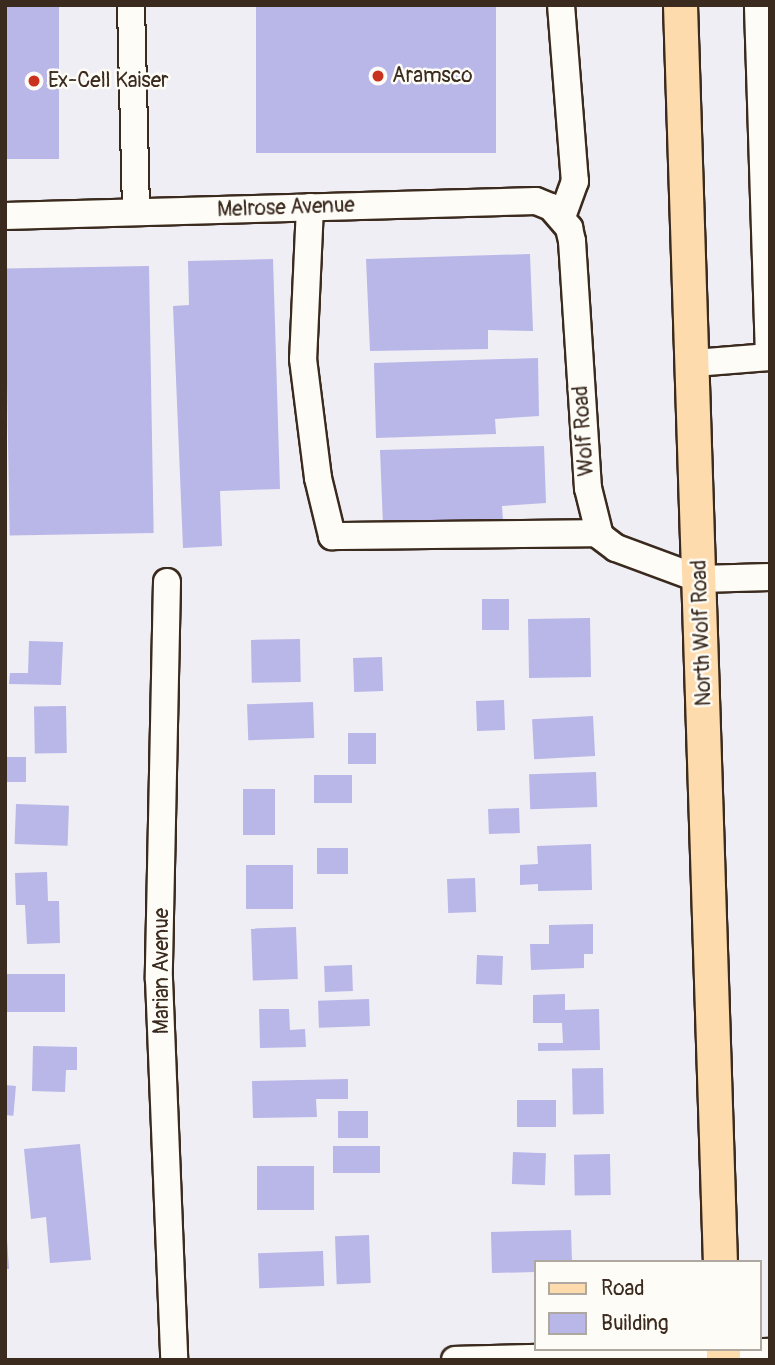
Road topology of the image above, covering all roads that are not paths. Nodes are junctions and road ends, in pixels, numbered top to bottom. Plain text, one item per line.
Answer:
1 (131, 5) edge
2 (561, 5) edge
3 (680, 5) edge
4 (758, 5) edge
5 (310, 207) junction
6 (136, 212) junction
7 (5, 216) edge
8 (562, 217) junction
9 (695, 363) junction
10 (599, 533) junction
11 (770, 577) edge
12 (700, 579) junction
13 (167, 582) dead end
14 (720, 1260) edge
15 (770, 1352) edge
16 (723, 1354) edge
17 (174, 1360) edge
18 (455, 1360) edge

1 - 6 street
2 - 8 street
3 - 9 main road, North Wolf Road
4 - 9 street
5 - 6 street, Melrose Avenue
5 - 8 street, Melrose Avenue
5 - 10 street
6 - 7 street, Melrose Avenue
8 - 10 street, Wolf Road
9 - 12 main road, North Wolf Road
10 - 12 street
11 - 12 street
12 - 14 main road, North Wolf Road
13 - 17 street, Marian Avenue
15 - 16 street
16 - 18 street

